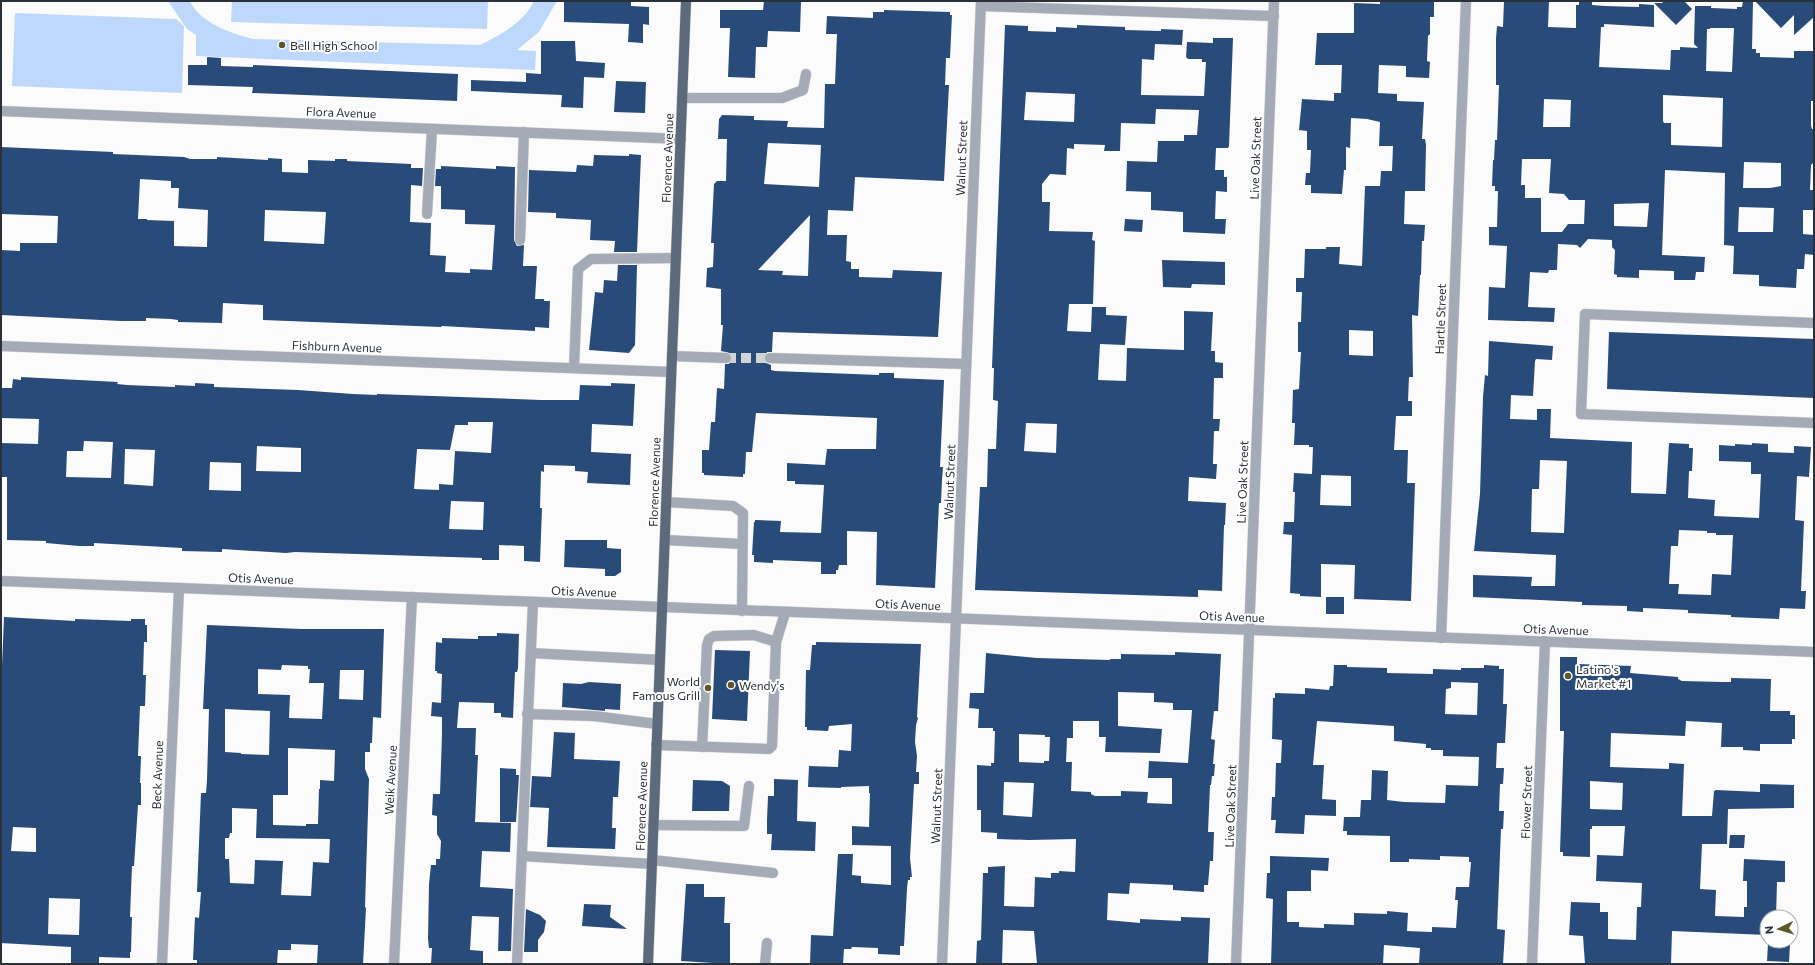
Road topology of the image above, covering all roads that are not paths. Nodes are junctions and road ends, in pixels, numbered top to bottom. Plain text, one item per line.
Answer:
1 (686, 1) edge
2 (1274, 1) edge
3 (1466, 1) edge
4 (981, 4) edge
5 (1274, 16) junction
6 (806, 74) dead end
7 (682, 98) junction
8 (1, 111) edge
9 (432, 129) junction
10 (524, 132) junction
11 (680, 138) junction
12 (427, 214) dead end
13 (520, 240) dead end
14 (676, 258) junction
15 (1814, 323) edge
16 (1, 346) edge
17 (672, 356) junction
18 (726, 358) tunnel mouth
19 (770, 358) tunnel mouth
20 (966, 364) junction
21 (574, 368) junction
22 (671, 372) junction
23 (1814, 423) edge
24 (666, 502) junction
25 (665, 540) junction
26 (742, 544) junction
27 (1, 581) edge
28 (178, 588) junction
29 (412, 598) junction
30 (533, 602) junction
31 (662, 608) junction
32 (742, 611) junction
33 (785, 613) junction
34 (956, 619) junction
35 (1250, 630) junction
36 (1441, 638) junction
37 (1545, 641) junction
38 (776, 642) junction
39 (1814, 652) edge
40 (531, 653) junction
41 (660, 660) junction
42 (527, 714) junction
43 (657, 724) junction
44 (656, 745) junction
45 (702, 747) junction
46 (749, 786) dead end
47 (653, 825) junction
48 (522, 856) junction
49 (652, 862) junction
50 (773, 873) dead end
51 (767, 943) dead end
52 (162, 964) edge
53 (394, 964) edge
54 (517, 964) edge
55 (648, 964) edge
56 (765, 964) edge
57 (942, 964) edge
58 (1236, 964) edge
59 (1532, 964) edge

1 - 7 main road, Florence Avenue
2 - 5 street, Live Oak Street
3 - 36 street, Hartle Street
4 - 5 street
4 - 20 street, Walnut Street
5 - 35 street, Live Oak Street
6 - 7 street
7 - 11 main road, Florence Avenue
8 - 9 street, Flora Avenue
9 - 10 street, Flora Avenue
9 - 12 street
10 - 11 street, Flora Avenue
10 - 13 street
11 - 14 main road, Florence Avenue
14 - 17 main road, Florence Avenue
14 - 21 street
15 - 23 street
16 - 21 street, Fishburn Avenue
17 - 18 street
17 - 22 main road, Florence Avenue
19 - 20 street
20 - 34 street, Walnut Street
21 - 22 street, Fishburn Avenue
22 - 24 main road, Florence Avenue
24 - 25 main road, Florence Avenue
24 - 26 street
25 - 26 street
25 - 31 main road, Florence Avenue
26 - 32 street
27 - 28 street, Otis Avenue
28 - 29 street, Otis Avenue
28 - 52 street, Beck Avenue
29 - 30 street, Otis Avenue
29 - 53 street, Weik Avenue
30 - 31 street, Otis Avenue
30 - 40 street
31 - 32 street, Otis Avenue
31 - 41 main road, Florence Avenue
32 - 33 street, Otis Avenue
33 - 34 street, Otis Avenue
33 - 38 street
34 - 35 street, Otis Avenue
34 - 57 street, Walnut Street
35 - 36 street, Otis Avenue
35 - 58 street, Live Oak Street
36 - 37 street, Otis Avenue
37 - 39 street, Otis Avenue
37 - 59 street, Flower Street
38 - 45 street
38 - 45 street
40 - 41 street
40 - 42 street
41 - 43 main road, Florence Avenue
42 - 43 street
42 - 48 street
43 - 44 main road, Florence Avenue
44 - 45 street
44 - 47 main road, Florence Avenue
46 - 47 street
47 - 49 main road, Florence Avenue
48 - 49 street
48 - 54 street
49 - 50 street
49 - 55 main road, Florence Avenue
51 - 56 street

